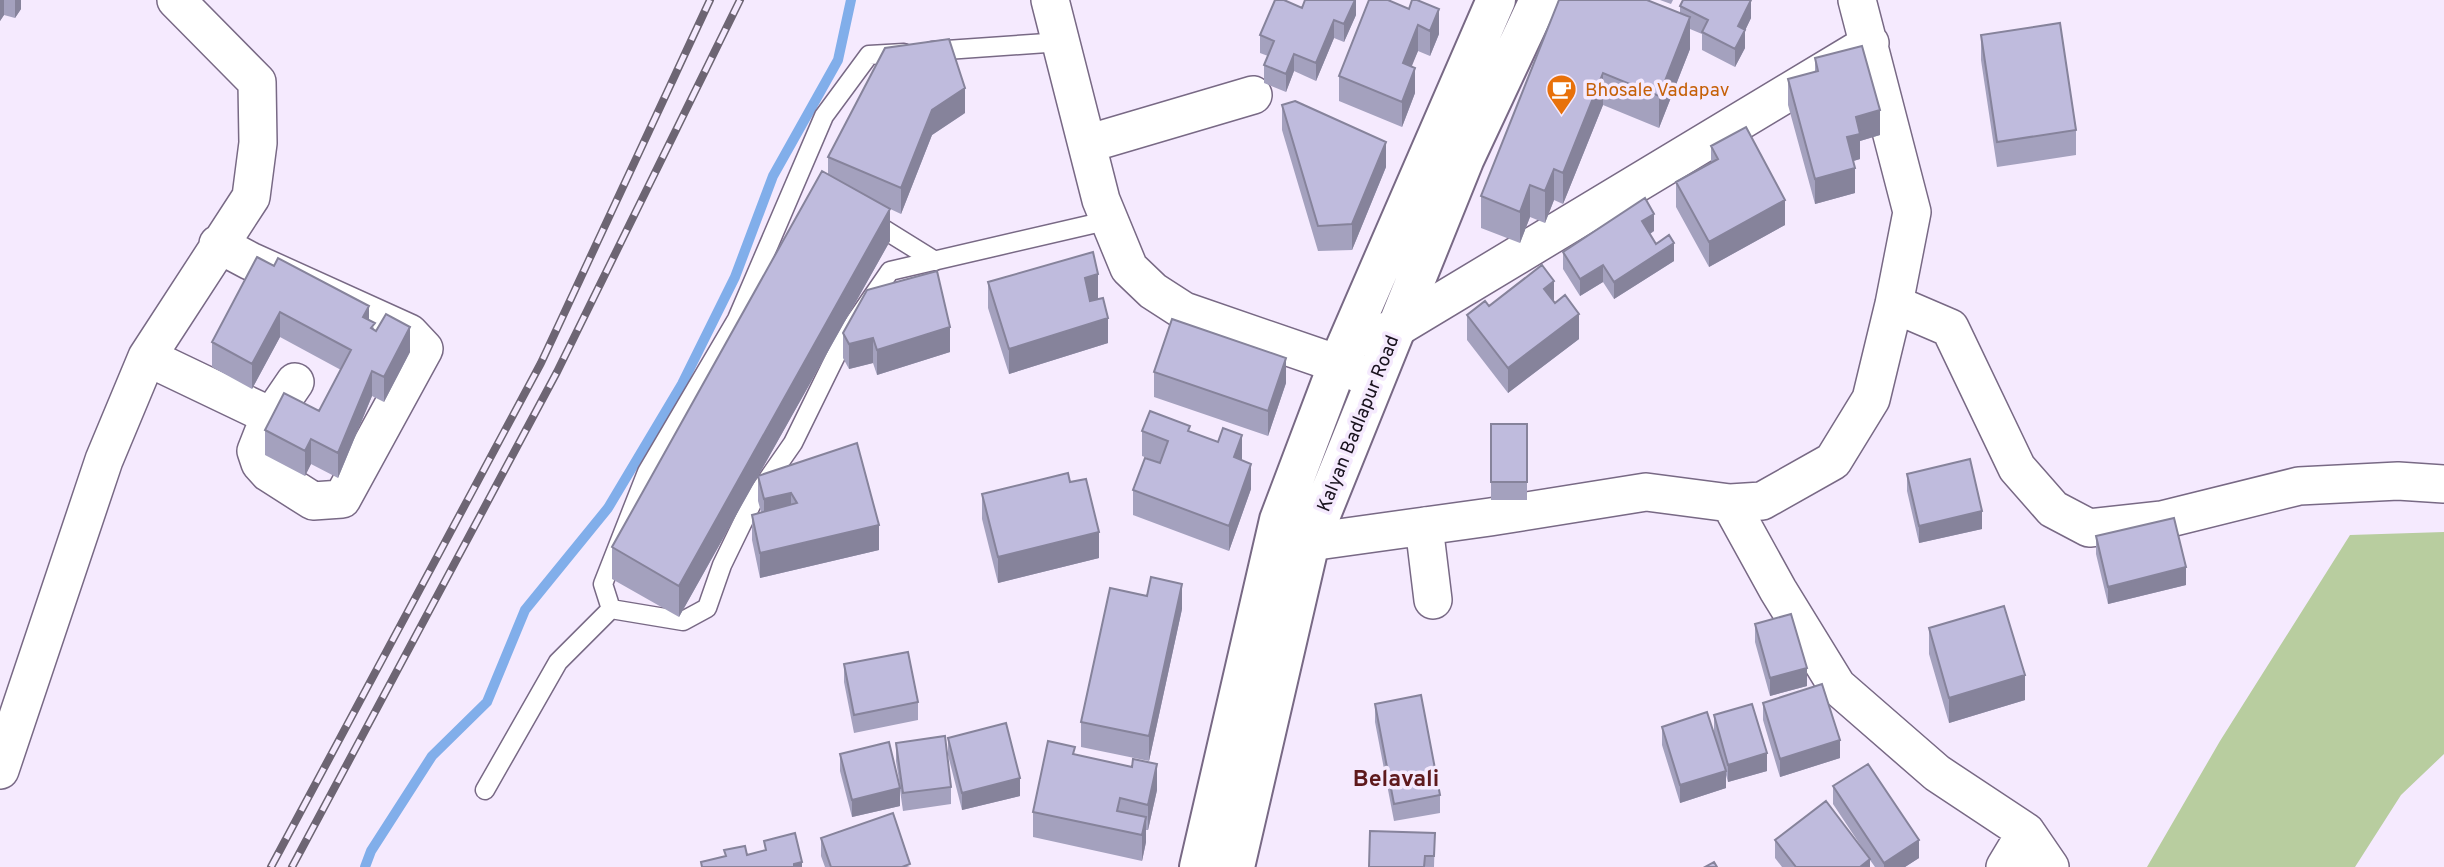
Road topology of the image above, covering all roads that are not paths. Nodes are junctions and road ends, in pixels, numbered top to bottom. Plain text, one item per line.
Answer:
1 (176, 0) edge
2 (1050, 0) edge
3 (1496, 0) edge
4 (1539, 0) edge
5 (1857, 0) edge
6 (1061, 42) junction
7 (1870, 43) junction
8 (1257, 108) dead end
9 (1087, 144) junction
10 (1449, 150) junction
11 (858, 212) edge
12 (1110, 220) junction
13 (218, 244) junction
14 (935, 261) junction
15 (1894, 304) junction
16 (1395, 329) junction
17 (1343, 352) junction
18 (147, 357) junction
19 (1375, 380) junction
20 (295, 382) dead end
21 (267, 423) junction
22 (2444, 484) edge
23 (1730, 503) junction
24 (1424, 526) junction
25 (1310, 542) junction
26 (1273, 550) junction
27 (1433, 600) dead end
28 (611, 609) junction
29 (1243, 755) junction
30 (0, 770) edge
31 (485, 790) dead end
32 (2026, 832) junction
33 (1199, 867) edge
34 (1235, 867) edge
35 (2005, 867) edge
36 (2050, 867) edge

1 - 13 street
2 - 6 street
3 - 10 main road
4 - 10 main road, Kalyan Badlapur Road
5 - 7 street
6 - 9 street
6 - 28 lane
7 - 15 street
7 - 16 street
8 - 9 street
9 - 12 street
10 - 16 main road, Kalyan Badlapur Road
10 - 17 main road
11 - 14 lane
12 - 14 lane
12 - 17 street
13 - 18 street
13 - 21 street
14 - 28 lane
15 - 22 street
15 - 23 street
16 - 17 street
16 - 19 main road, Kalyan Badlapur Road
17 - 19 street
17 - 26 main road
18 - 21 street
18 - 30 street
19 - 25 main road, Kalyan Badlapur Road
20 - 21 street
23 - 24 street
23 - 32 street
24 - 25 street
24 - 27 street
25 - 26 street
25 - 29 main road, Kalyan Badlapur Road
26 - 29 main road
28 - 31 lane
29 - 33 main road
29 - 34 main road, Kalyan Badlapur Road
32 - 35 street
32 - 36 street

